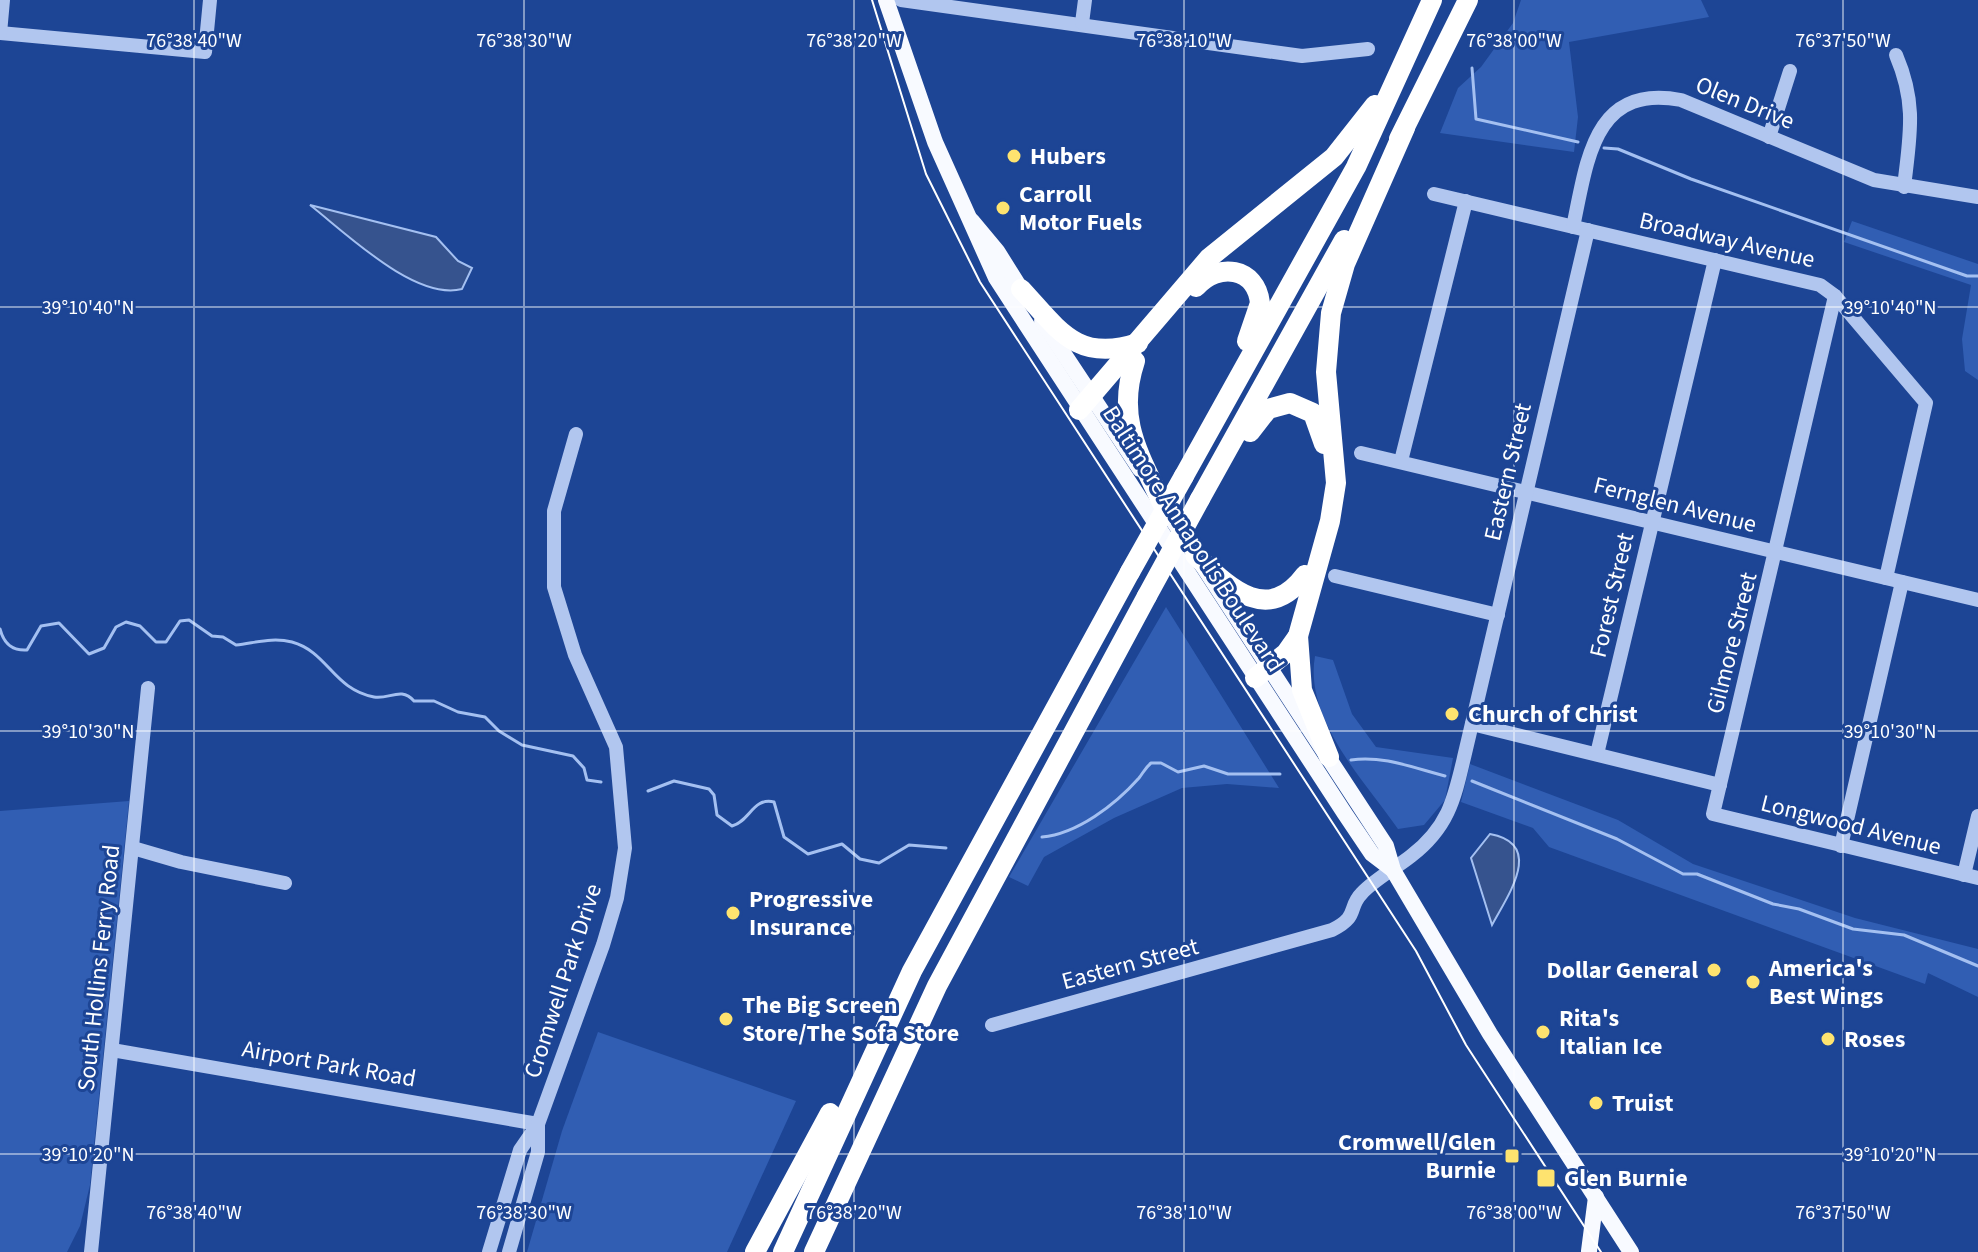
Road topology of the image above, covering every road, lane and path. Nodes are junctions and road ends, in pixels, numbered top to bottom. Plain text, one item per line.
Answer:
1 (3, 0) edge
2 (210, 0) edge
3 (886, 0) edge
4 (901, 0) edge
5 (1085, 0) edge
6 (1468, 0) edge
7 (1429, 7) edge
8 (1082, 23) junction
9 (0, 33) edge
10 (1368, 49) dead end
11 (1896, 55) dead end
12 (1790, 71) dead end
13 (1405, 128) junction
14 (1769, 137) junction
15 (1904, 187) junction
16 (1434, 194) dead end
17 (1978, 197) edge
18 (1466, 201) junction
19 (972, 221) junction
20 (1573, 227) junction
21 (1588, 230) junction
22 (1715, 260) junction
23 (1021, 289) junction
24 (1835, 296) junction
25 (1137, 352) junction
26 (1088, 407) junction
27 (576, 434) dead end
28 (1202, 443) junction
29 (1361, 453) dead end
30 (1401, 461) junction
31 (1525, 491) junction
32 (1200, 499) junction
33 (1162, 503) junction
34 (1652, 521) junction
35 (1777, 552) junction
36 (1195, 555) junction
37 (1305, 575) junction
38 (1335, 576) dead end
39 (1886, 578) junction
40 (1902, 582) junction
41 (1978, 600) edge
42 (1498, 615) junction
43 (1298, 636) junction
44 (1260, 668) junction
45 (148, 688) dead end
46 (1472, 724) junction
47 (1597, 754) junction
48 (1329, 757) junction
49 (1720, 785) junction
50 (1713, 814) joint
51 (1978, 816) edge
52 (1841, 846) junction
53 (133, 848) junction
54 (1393, 870) junction
55 (1971, 877) edge
56 (285, 883) dead end
57 (912, 971) junction
58 (992, 1025) dead end
59 (112, 1050) junction
60 (538, 1124) junction
61 (1596, 1197) junction
62 (1589, 1251) edge
63 (91, 1252) edge
64 (489, 1252) edge
65 (509, 1252) edge
66 (755, 1252) edge
67 (783, 1252) edge
68 (815, 1252) edge
69 (1631, 1252) edge

1 - 9 street
2 - 9 street
3 - 19 main road, Baltimore Annapolis Boulevard
4 - 8 street
5 - 8 street
6 - 13 highway
7 - 25 highway
7 - 28 highway
8 - 10 street
11 - 15 street
12 - 14 street
13 - 32 highway
13 - 43 highway
14 - 15 street, Olen Drive
14 - 20 street, Olen Drive
15 - 17 street, Olen Drive
16 - 18 street, Broadway Avenue
18 - 20 street, Broadway Avenue
18 - 30 street
19 - 23 main road, Baltimore Annapolis Boulevard
19 - 26 main road, Baltimore Annapolis Boulevard
20 - 21 street, Broadway Avenue
21 - 22 street, Broadway Avenue
21 - 31 street, Eastern Street
22 - 24 street, Broadway Avenue
22 - 34 street, Forest Street
23 - 25 highway
23 - 26 main road, Baltimore Annapolis Boulevard
24 - 35 street, Gilmore Street
24 - 39 street, Broadway Avenue
25 - 26 highway
25 - 28 highway
25 - 33 highway
26 - 33 main road, Baltimore Annapolis Boulevard
26 - 44 main road, Baltimore Annapolis Boulevard
27 - 60 street, Cromwell Park Drive
28 - 57 highway, bridge
29 - 30 street, Fernglen Avenue
30 - 31 street, Fernglen Avenue
31 - 34 street, Fernglen Avenue
31 - 42 street, Eastern Street
32 - 37 highway
32 - 68 highway, bridge
33 - 36 main road, Baltimore Annapolis Boulevard
34 - 35 street, Fernglen Avenue
34 - 47 street, Forest Street
35 - 39 street, Fernglen Avenue
35 - 49 street, Gilmore Street
36 - 37 highway
36 - 44 main road, Baltimore Annapolis Boulevard
37 - 44 highway
38 - 42 street
39 - 40 street, Fernglen Avenue
40 - 41 street, Fernglen Avenue
40 - 52 street
42 - 46 street, Eastern Street
43 - 44 highway
43 - 48 highway
44 - 48 main road, Baltimore Annapolis Boulevard
44 - 54 main road, Baltimore Annapolis Boulevard
45 - 53 street, South Hollins Ferry Road
46 - 47 street
46 - 54 street, Eastern Street
47 - 49 street
48 - 54 main road, Baltimore Annapolis Boulevard
49 - 50 street, Gilmore Street
50 - 52 street, Longwood Avenue
51 - 55 street
52 - 55 street, Longwood Avenue
53 - 56 street
53 - 59 street, South Hollins Ferry Road
54 - 58 street, Eastern Street
54 - 61 main road, Baltimore Annapolis Boulevard
57 - 66 highway
57 - 67 highway
59 - 60 street, Airport Park Road
59 - 63 street, South Hollins Ferry Road
60 - 64 street, Cromwell Park Drive
60 - 65 street, Cromwell Park Drive
61 - 62 main road
61 - 69 main road, Baltimore Annapolis Boulevard

